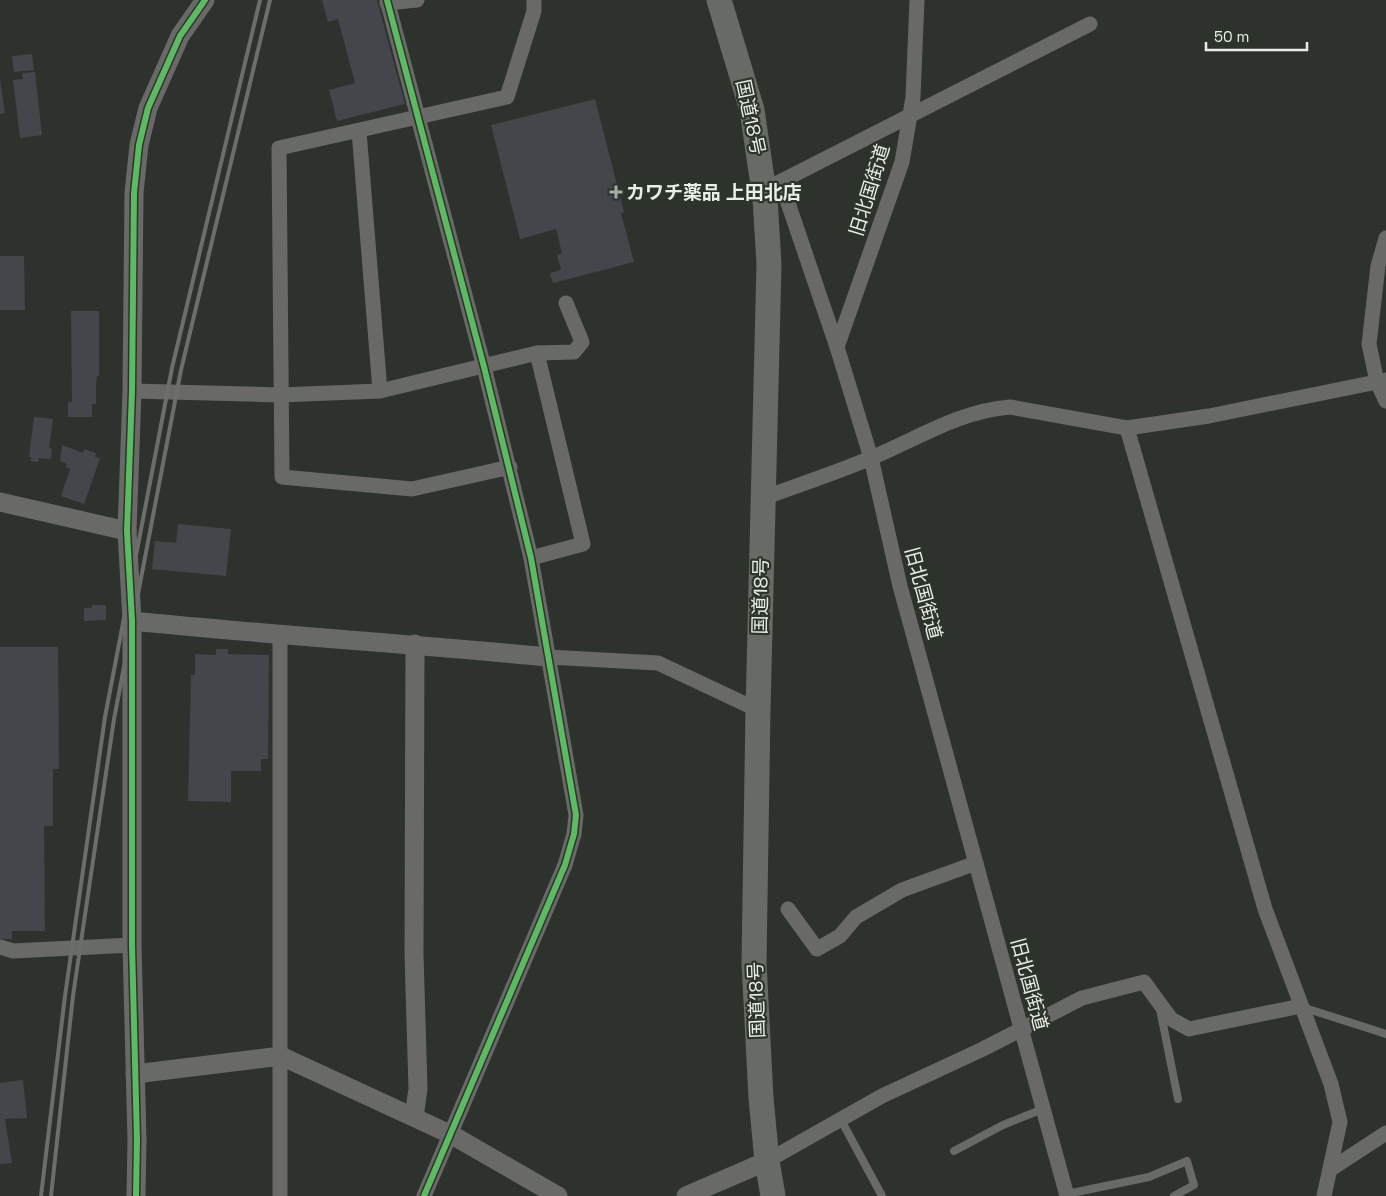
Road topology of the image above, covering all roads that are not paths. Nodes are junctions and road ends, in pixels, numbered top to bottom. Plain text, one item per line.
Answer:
1 (205, 0) edge
2 (417, 0) edge
3 (534, 0) edge
4 (917, 0) edge
5 (723, 1) edge
6 (387, 2) edge
7 (1090, 24) dead end
8 (909, 115) junction
9 (417, 116) junction
10 (359, 131) junction
11 (764, 190) junction
12 (1386, 238) edge
13 (566, 303) dead end
14 (837, 347) junction
15 (537, 353) junction
16 (484, 367) junction
17 (1381, 381) edge
18 (132, 391) junction
19 (380, 391) junction
20 (280, 395) junction
21 (1386, 401) edge
22 (1127, 428) junction
23 (871, 458) junction
24 (510, 467) junction
25 (763, 498) junction
26 (0, 502) edge
27 (128, 530) junction
28 (531, 558) junction
29 (132, 622) junction
30 (280, 636) junction
31 (415, 644) junction
32 (548, 658) junction
33 (758, 710) junction
34 (976, 863) junction
35 (788, 909) dead end
36 (132, 944) junction
37 (0, 947) edge
38 (1158, 1002) junction
39 (1301, 1006) junction
40 (1021, 1030) junction
41 (1386, 1034) edge
42 (281, 1056) junction
43 (135, 1074) junction
44 (1178, 1099) dead end
45 (1043, 1109) junction
46 (414, 1117) junction
47 (841, 1120) junction
48 (1386, 1133) edge
49 (452, 1136) junction
50 (954, 1151) dead end
51 (767, 1161) junction
52 (1331, 1169) junction
53 (1067, 1195) edge
54 (136, 1196) edge
55 (280, 1196) edge
56 (424, 1196) edge
57 (558, 1196) edge
58 (686, 1196) edge
59 (774, 1196) edge
60 (882, 1196) edge
61 (1174, 1196) edge
62 (1324, 1196) edge

1 - 18 street
2 - 6 street
3 - 9 street
4 - 8 street, 旧北国街道
5 - 11 highway, 国道18号
6 - 9 street
7 - 8 street
8 - 11 street
8 - 14 street, 旧北国街道
9 - 10 street
9 - 16 street
10 - 19 street
10 - 20 street
11 - 14 street
11 - 25 highway, 国道18号
12 - 17 street
13 - 15 street
14 - 23 street, 旧北国街道
15 - 16 street
15 - 28 street
16 - 19 street
16 - 24 street
17 - 21 street
17 - 22 street
18 - 20 street
18 - 27 street
19 - 20 street
20 - 24 street
22 - 23 street
22 - 39 street
23 - 25 street
23 - 34 street, 旧北国街道
24 - 28 street
25 - 33 highway, 国道18号
26 - 27 street
27 - 29 street
28 - 32 street
29 - 30 street
29 - 36 street
30 - 31 street
30 - 42 street
31 - 32 street
31 - 46 street
32 - 33 street
32 - 49 street
33 - 51 highway, 国道18号
34 - 35 street
34 - 40 street, 旧北国街道
36 - 37 street
36 - 43 street
38 - 39 street
38 - 40 street
38 - 44 lane
39 - 41 lane
39 - 52 street
40 - 45 street, 旧北国街道
40 - 47 street
42 - 43 street
42 - 46 street
42 - 55 street
43 - 54 street
45 - 50 lane
45 - 53 street, 旧北国街道
46 - 49 street
47 - 51 street
47 - 60 lane
48 - 52 street
49 - 56 street
49 - 57 street
51 - 58 street
51 - 59 highway, 国道18号
52 - 62 street
53 - 61 lane

